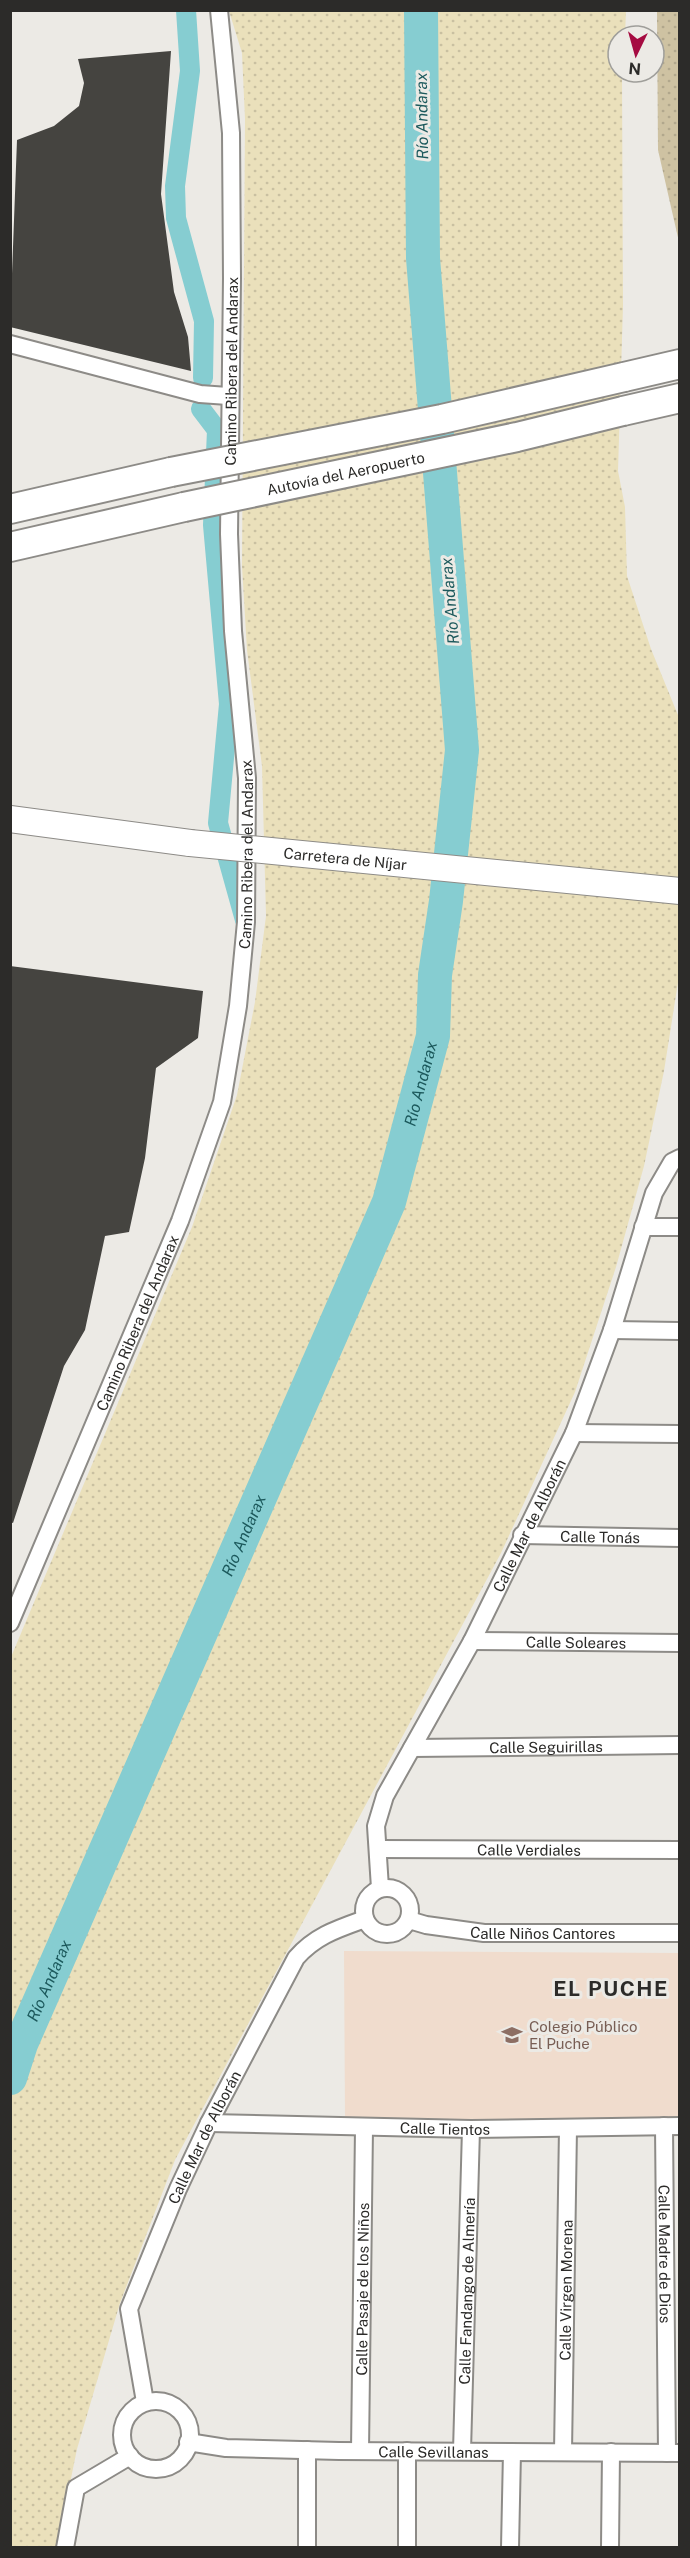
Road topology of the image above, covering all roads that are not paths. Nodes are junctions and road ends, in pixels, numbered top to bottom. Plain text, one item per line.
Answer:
1 (219, 10) edge
2 (10, 344) edge
3 (680, 364) edge
4 (228, 396) junction
5 (680, 398) edge
6 (10, 509) edge
7 (10, 547) edge
8 (10, 819) edge
9 (680, 891) edge
10 (680, 1158) edge
11 (643, 1227) junction
12 (680, 1227) edge
13 (612, 1329) junction
14 (680, 1330) edge
15 (574, 1433) junction
16 (680, 1434) edge
17 (522, 1535) junction
18 (680, 1538) edge
19 (10, 1623) edge
20 (472, 1641) junction
21 (680, 1643) edge
22 (680, 1745) edge
23 (412, 1748) junction
24 (379, 1849) junction
25 (680, 1850) edge
26 (380, 1888) junction
27 (365, 1919) junction
28 (409, 1920) junction
29 (680, 1933) edge
30 (209, 2122) junction
31 (672, 2126) edge
32 (364, 2127) junction
33 (471, 2128) junction
34 (568, 2128) junction
35 (144, 2402) junction
36 (188, 2442) junction
37 (307, 2450) junction
38 (360, 2451) junction
39 (407, 2451) junction
40 (462, 2451) junction
41 (512, 2452) junction
42 (563, 2452) junction
43 (611, 2452) junction
44 (673, 2453) edge
45 (129, 2456) junction
46 (65, 2547) edge
47 (308, 2547) edge
48 (407, 2547) edge
49 (510, 2547) edge
50 (610, 2547) edge

1 - 4 street, Camino Ribera del Andarax
2 - 4 street
3 - 6 highway, bridge
4 - 19 street, Camino Ribera del Andarax
5 - 7 highway, Autovía del Aeropuerto, bridge
8 - 9 main road, Carretera de Níjar, bridge
10 - 11 street, Calle Mar de Alborán
11 - 12 street
11 - 13 street, Calle Mar de Alborán
13 - 14 street
13 - 15 street, Calle Mar de Alborán
15 - 16 street
15 - 17 street, Calle Mar de Alborán
17 - 18 street, Calle Tonás
17 - 20 street, Calle Mar de Alborán
20 - 21 street, Calle Soleares
20 - 23 street, Calle Mar de Alborán
22 - 23 street, Calle Seguirillas
23 - 24 street, Calle Mar de Alborán
24 - 25 street, Calle Verdiales
24 - 26 street, Calle Mar de Alborán
26 - 27 street
26 - 28 street
27 - 28 street
27 - 30 street, Calle Mar de Alborán
28 - 29 street, Calle Niños Cantores
30 - 32 street, Calle Tientos
30 - 35 street, Calle Mar de Alborán
31 - 34 street, Calle Tientos
31 - 44 street, Calle Madre de Dios
32 - 33 street, Calle Tientos
32 - 38 street, Calle Pasaje de los Niños
33 - 34 street, Calle Tientos
33 - 40 street, Calle Fandango de Almería
34 - 42 street, Calle Virgen Morena
35 - 36 street
35 - 45 street
36 - 37 street, Calle Sevillanas
36 - 45 street
37 - 38 street, Calle Sevillanas
37 - 47 street
38 - 39 street, Calle Sevillanas
39 - 40 street, Calle Sevillanas
39 - 48 street
40 - 41 street, Calle Sevillanas
41 - 42 street, Calle Sevillanas
41 - 49 street
42 - 43 street, Calle Sevillanas
43 - 44 street, Calle Sevillanas
43 - 50 street
45 - 46 street

